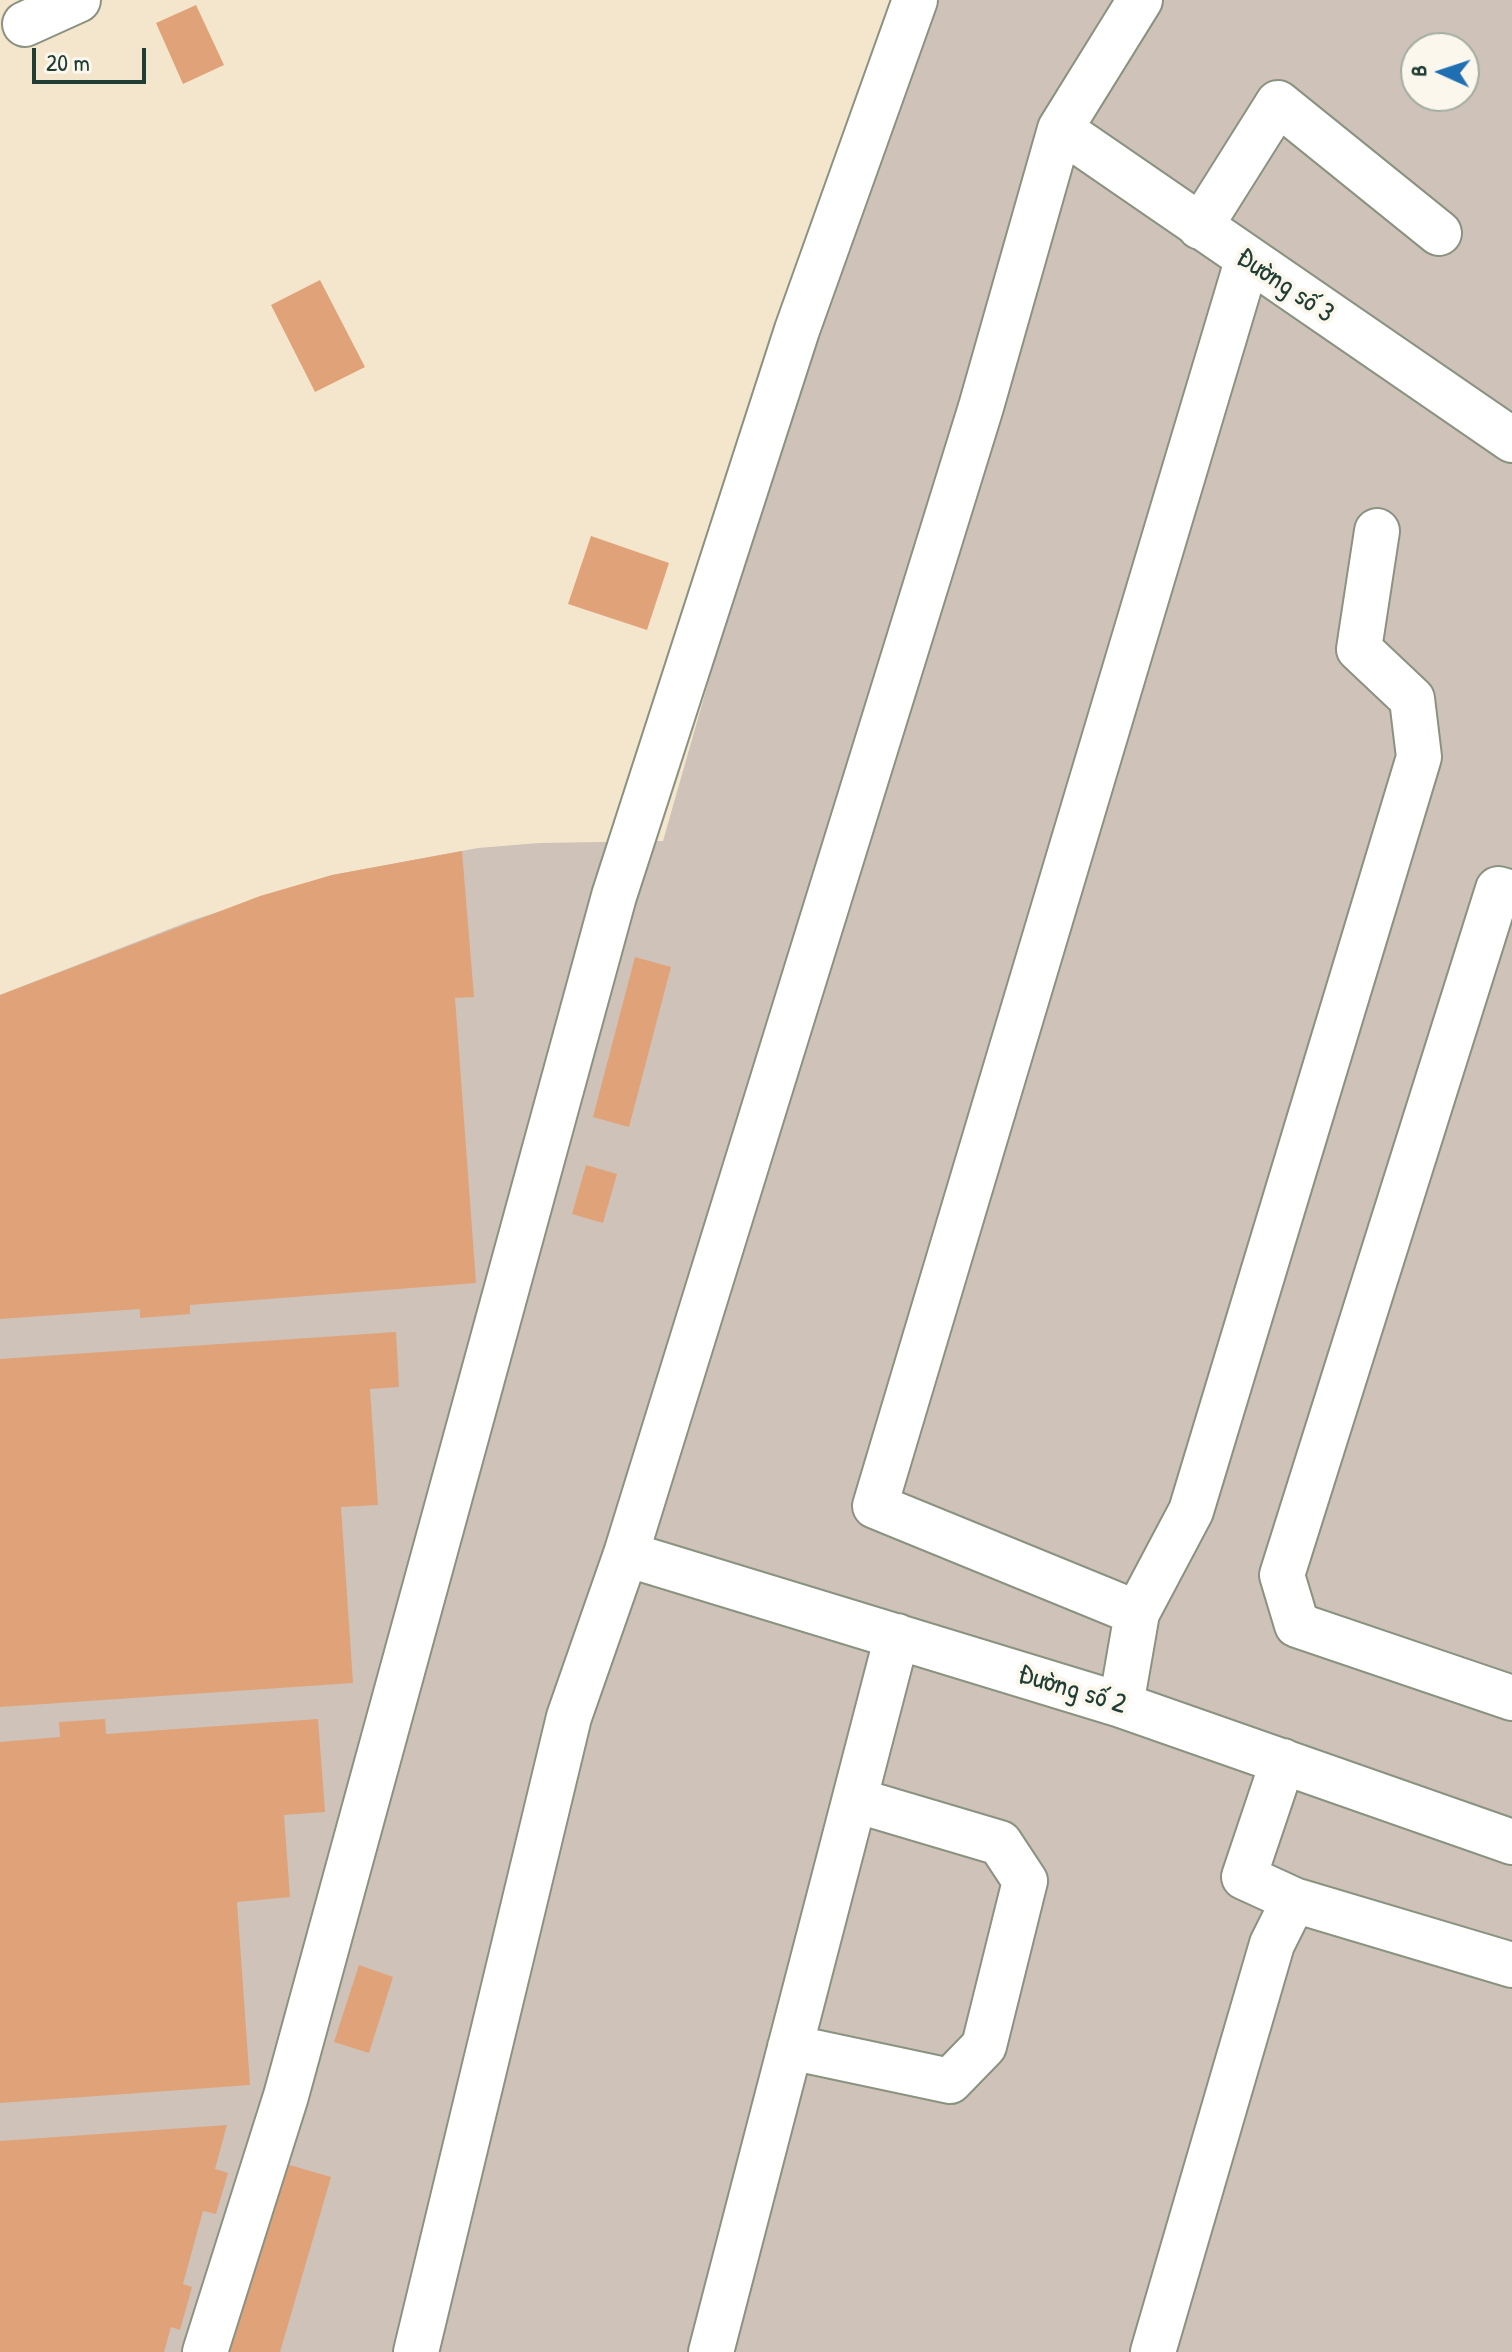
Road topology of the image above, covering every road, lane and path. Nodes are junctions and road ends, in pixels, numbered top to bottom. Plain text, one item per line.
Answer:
1 (78, 0) edge
2 (915, 0) edge
3 (1140, 0) edge
4 (25, 24) dead end
5 (1060, 129) junction
6 (1200, 227) junction
7 (1439, 233) dead end
8 (1247, 261) junction
9 (1512, 440) edge
10 (1377, 531) dead end
11 (1512, 893) edge
12 (626, 1554) junction
13 (1137, 1613) junction
14 (897, 1636) junction
15 (1512, 1698) edge
16 (1121, 1705) junction
17 (1283, 1761) junction
18 (855, 1800) junction
19 (1512, 1842) edge
20 (1294, 1900) junction
21 (1512, 1965) edge
22 (790, 2047) junction
23 (205, 2352) edge
24 (416, 2352) edge
25 (711, 2352) edge
26 (1153, 2352) edge

1 - 4 street
2 - 23 street
3 - 5 street
5 - 6 street, Đường số 3
5 - 12 street
6 - 7 street
6 - 8 street, Đường số 3
8 - 9 street, Đường số 3
8 - 13 street
10 - 13 street
11 - 15 street
12 - 14 street, Đường số 2
12 - 24 street
13 - 16 street
14 - 16 street, Đường số 2
14 - 18 street
16 - 17 street, Đường số 2
17 - 19 street, Đường số 2
17 - 20 street
18 - 22 street
18 - 22 street
20 - 21 street
20 - 26 street
22 - 25 street

